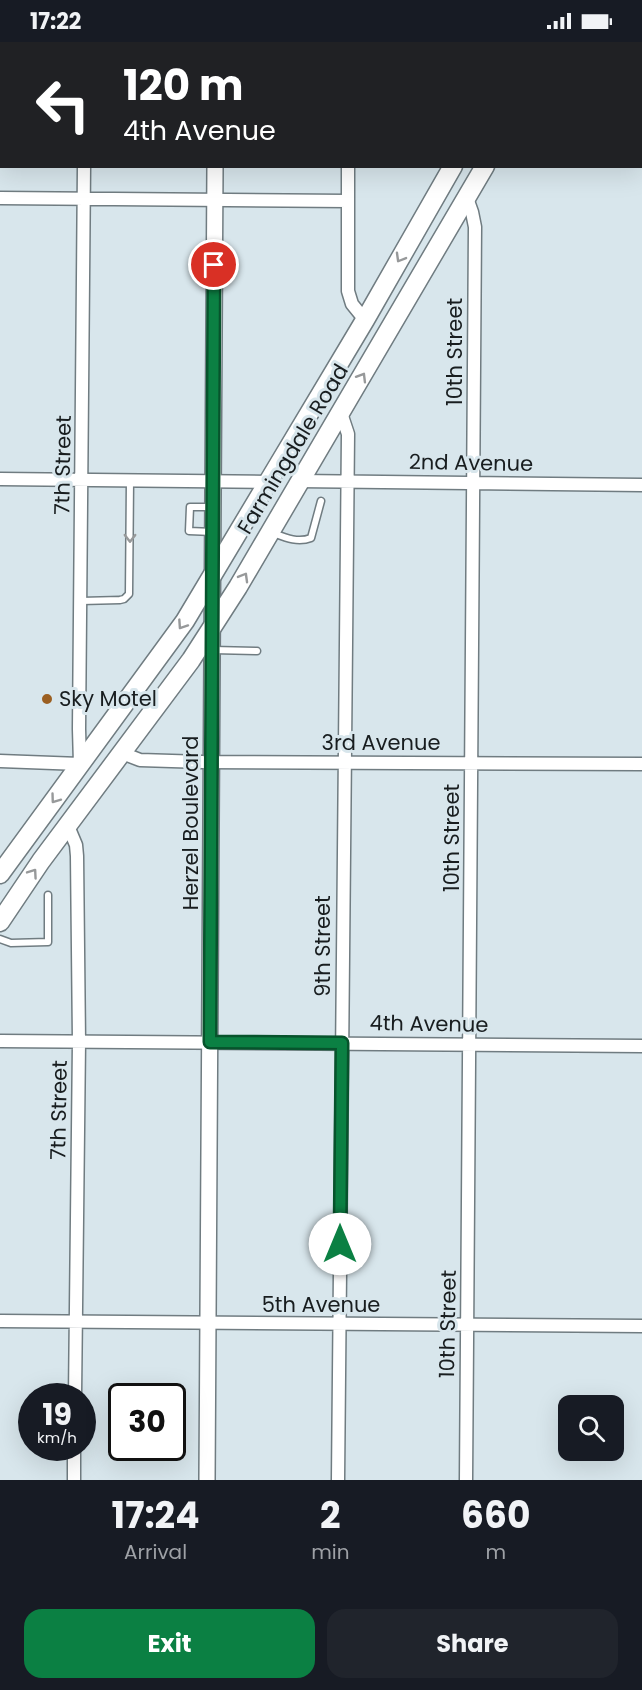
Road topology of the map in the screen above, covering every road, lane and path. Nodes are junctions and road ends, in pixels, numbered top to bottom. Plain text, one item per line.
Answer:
1 (84, 168) edge
2 (215, 168) edge
3 (348, 168) edge
4 (452, 168) edge
5 (484, 168) edge
6 (0, 198) edge
7 (467, 198) junction
8 (84, 199) junction
9 (214, 200) junction
10 (348, 201) junction
11 (364, 320) junction
12 (341, 412) junction
13 (0, 478) edge
14 (82, 479) junction
15 (130, 479) junction
16 (213, 480) junction
17 (299, 481) junction
18 (268, 482) junction
19 (346, 482) junction
20 (474, 483) junction
21 (642, 485) edge
22 (321, 501) dead end
23 (213, 507) junction
24 (270, 531) junction
25 (213, 532) junction
26 (213, 576) junction
27 (81, 601) junction
28 (213, 626) junction
29 (213, 650) junction
30 (257, 651) dead end
31 (122, 753) junction
32 (0, 761) edge
33 (212, 762) junction
34 (344, 763) junction
35 (472, 763) junction
36 (80, 764) junction
37 (642, 764) edge
38 (68, 826) junction
39 (0, 874) edge
40 (48, 895) dead end
41 (0, 922) edge
42 (0, 939) edge
43 (0, 1041) edge
44 (79, 1042) junction
45 (210, 1042) junction
46 (342, 1043) junction
47 (470, 1044) junction
48 (0, 1046) edge
49 (642, 1046) edge
50 (0, 1321) edge
51 (76, 1322) junction
52 (207, 1323) junction
53 (340, 1324) junction
54 (467, 1325) junction
55 (642, 1326) edge
56 (75, 1383) edge
57 (74, 1461) edge
58 (74, 1480) edge
59 (207, 1480) edge
60 (338, 1480) edge
61 (466, 1480) edge

1 - 8 street, 7th Street
2 - 9 street, Herzel Boulevard
3 - 10 street
4 -> 11 main road, Farmingdale Road
5 - 7 main road, Farmingdale Road
6 - 8 street
12 -> 7 main road, Farmingdale Road
7 - 20 street, 10th Street
8 - 9 street
8 - 14 street, 7th Street
9 - 10 street
9 - 16 street, Herzel Boulevard
10 - 11 street
11 - 18 main road, Farmingdale Road
12 - 17 main road, Farmingdale Road
12 - 19 street, 9th Street
13 - 14 street
14 - 15 street
14 - 27 street, 7th Street
15 - 16 street
15 -> 27 lane
16 - 18 street
16 - 23 street, Herzel Boulevard
17 - 19 street, 2nd Avenue
17 - 24 main road, Farmingdale Road
18 - 26 main road, Farmingdale Road
19 - 20 street, 2nd Avenue
19 - 34 street, 9th Street
20 - 21 street, 2nd Avenue
20 - 35 street, 10th Street
22 - 24 lane
23 - 25 street, Herzel Boulevard
23 - 25 lane
28 -> 24 main road, Farmingdale Road
25 - 26 street, Herzel Boulevard
26 - 28 street, Herzel Boulevard
26 -> 36 main road, Farmingdale Road
27 - 36 street, 7th Street
28 - 29 street, Herzel Boulevard
28 - 31 main road, Farmingdale Road
29 - 30 lane
29 - 33 street, Herzel Boulevard
31 - 33 street, 3rd Avenue
31 - 38 main road, Farmingdale Road
32 - 36 street
33 - 34 street, 3rd Avenue
33 - 45 street, Herzel Boulevard
34 - 35 street, 3rd Avenue
34 - 46 street, 9th Street
35 - 37 street, 3rd Avenue
35 - 47 street, 10th Street
36 -> 39 main road, Farmingdale Road
41 -> 38 main road, Farmingdale Road
38 - 44 street, 7th Street
40 - 42 lane
43 - 44 street, 4th Avenue
43 - 48 lane
44 - 45 street, 4th Avenue
44 - 51 street, 7th Street
45 - 46 street, 4th Avenue
45 - 52 street, Herzel Boulevard
46 - 47 street, 4th Avenue
46 - 53 street, 9th Street
47 - 49 street, 4th Avenue
47 - 54 street, 10th Street
50 - 51 street, 5th Avenue
51 - 52 street, 5th Avenue
51 - 56 street, 7th Street
52 - 53 street, 5th Avenue
52 - 59 street, Herzel Boulevard
53 - 54 street, 5th Avenue
53 - 60 street, 9th Street
54 - 55 street, 5th Avenue
54 - 61 street, 10th Street
57 - 58 street

